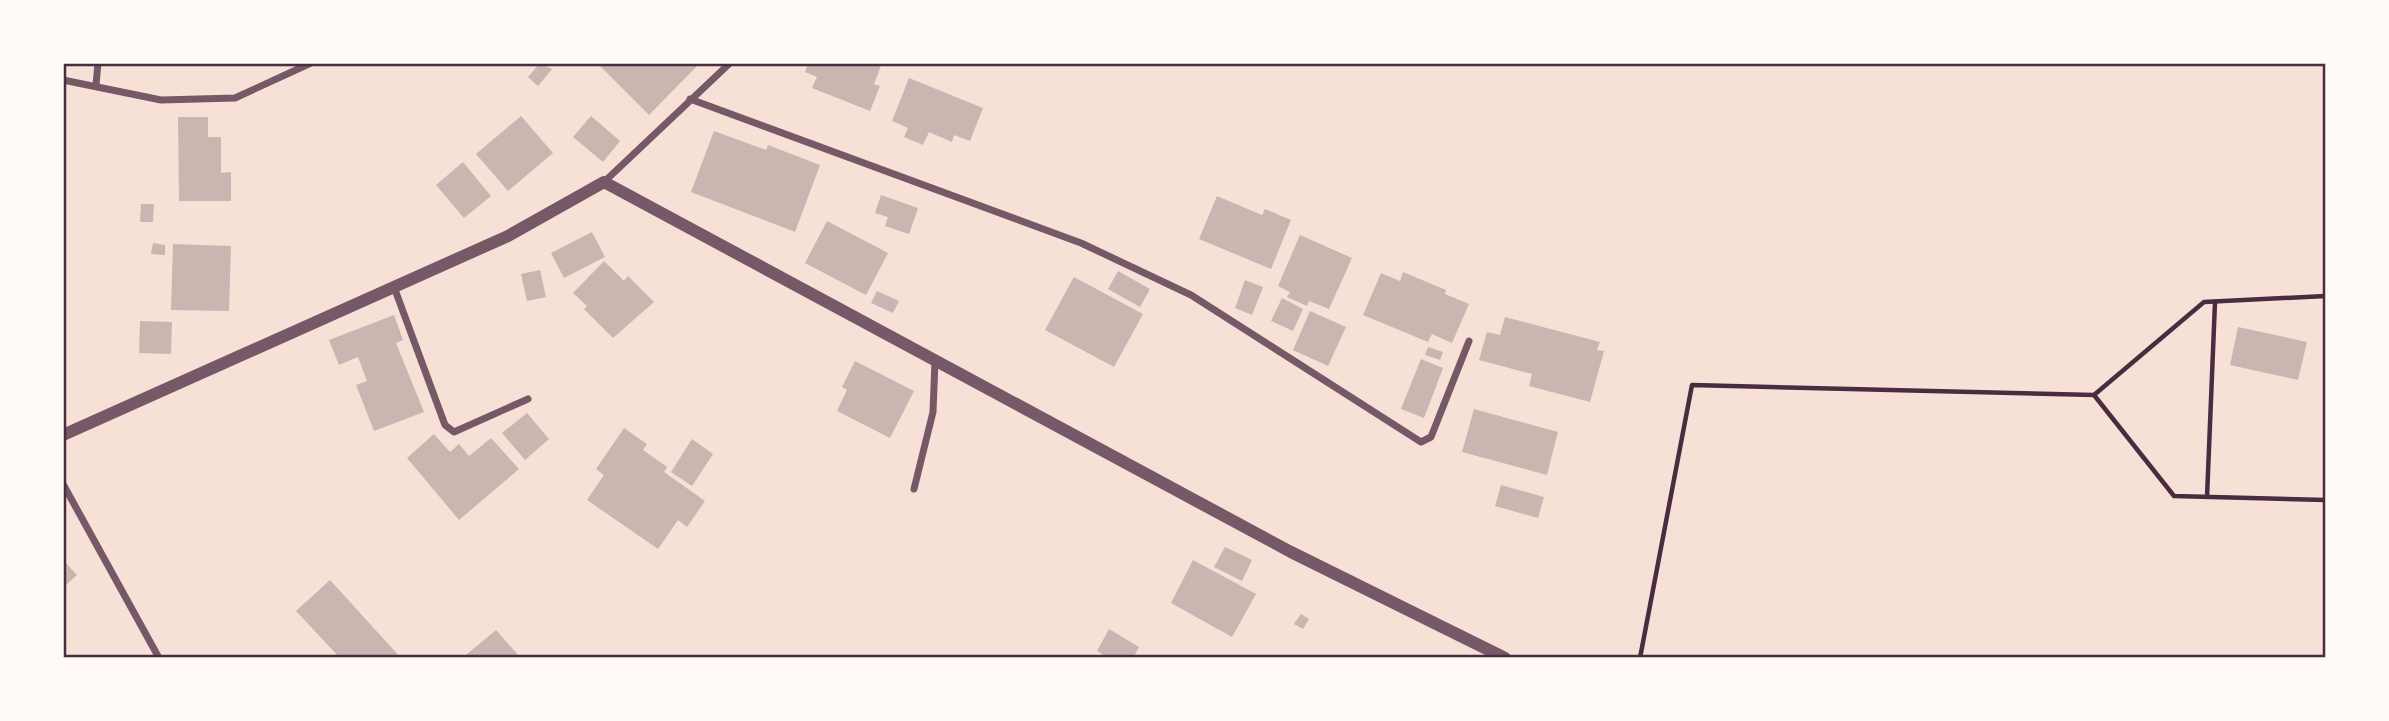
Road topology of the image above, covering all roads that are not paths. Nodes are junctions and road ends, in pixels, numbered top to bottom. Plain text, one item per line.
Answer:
1 (98, 63) edge
2 (311, 63) edge
3 (725, 64) edge
4 (63, 80) edge
5 (96, 85) junction
6 (690, 99) junction
7 (604, 182) junction
8 (394, 287) junction
9 (1469, 341) dead end
10 (935, 361) junction
11 (528, 399) dead end
12 (63, 435) edge
13 (63, 484) edge
14 (914, 489) dead end
15 (159, 658) edge
16 (1505, 658) edge

1 - 5 street
2 - 5 street
3 - 6 street
4 - 5 street
6 - 7 street
6 - 9 street
7 - 8 street
7 - 10 street
8 - 11 street
8 - 12 street
10 - 14 street
10 - 16 street
13 - 15 street

